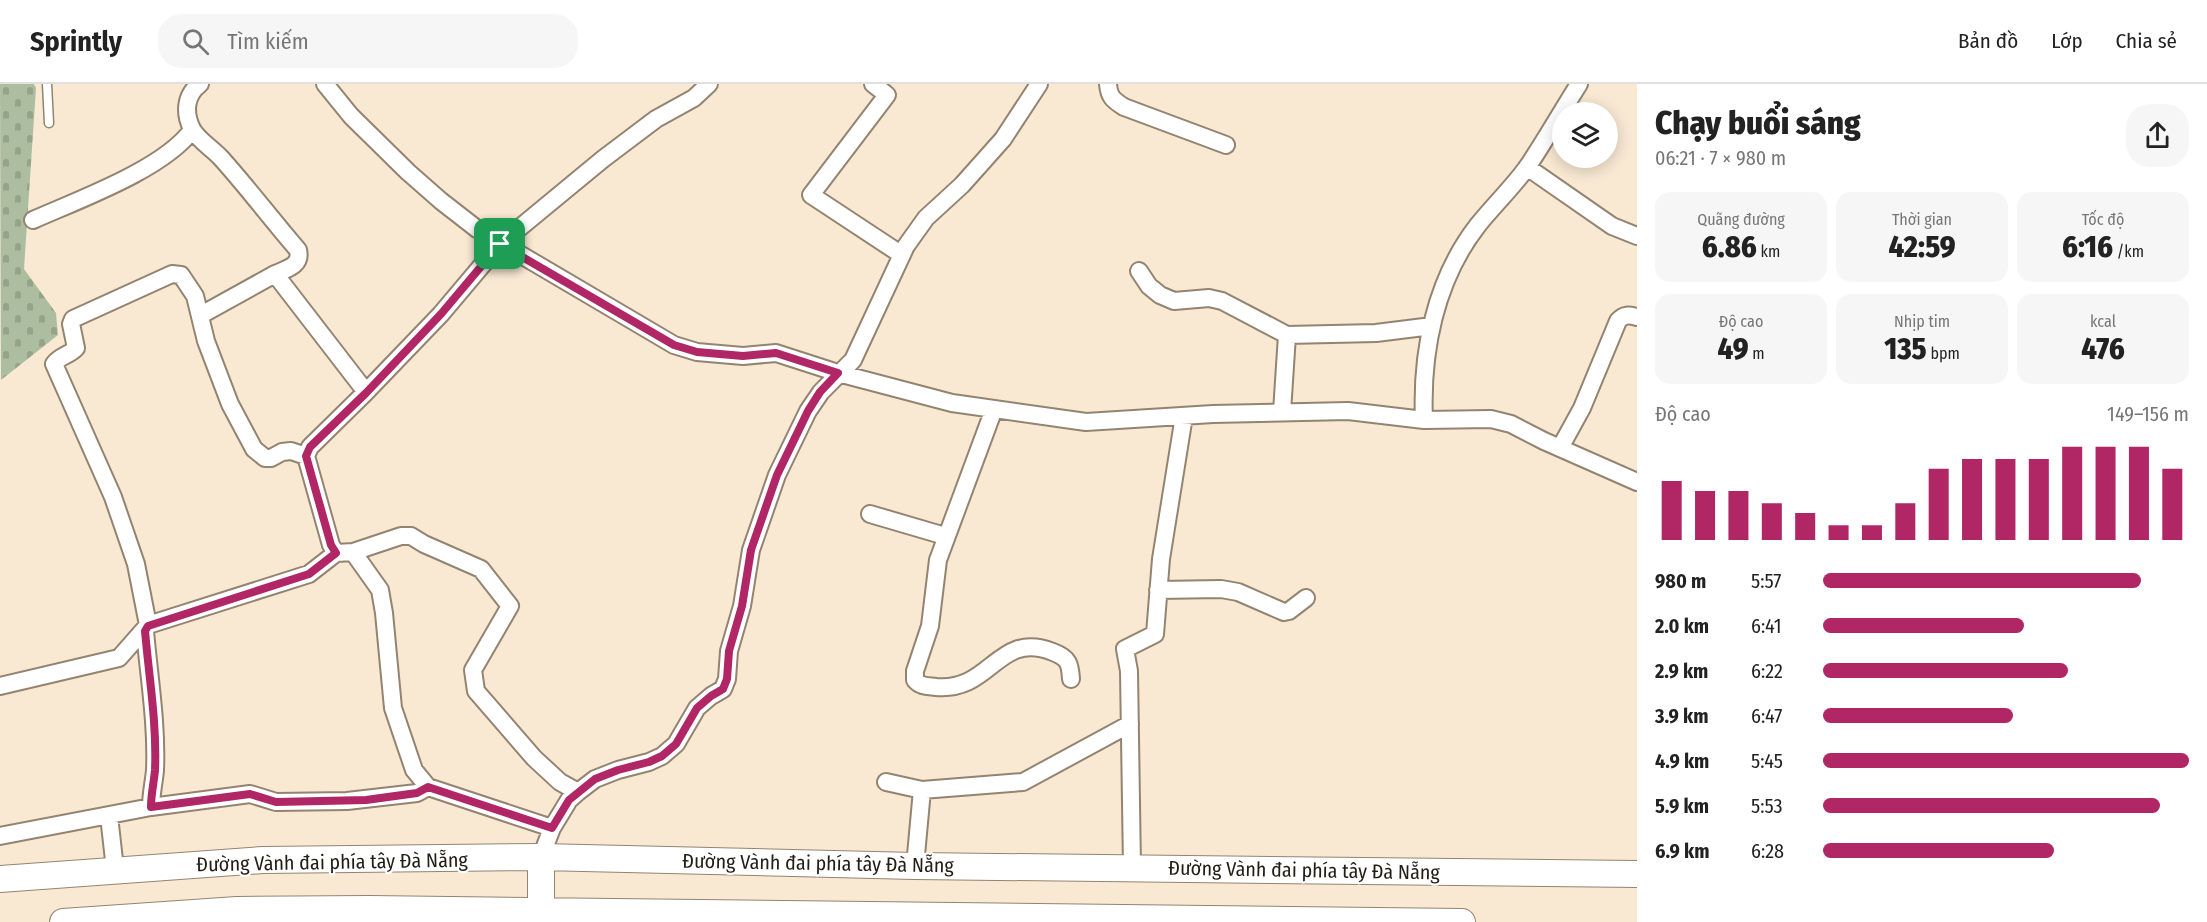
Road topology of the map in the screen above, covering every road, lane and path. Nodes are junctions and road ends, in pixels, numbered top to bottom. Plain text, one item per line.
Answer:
1 (47, 84) edge
2 (200, 84) edge
3 (325, 84) edge
4 (709, 84) edge
5 (873, 84) edge
6 (1039, 84) edge
7 (1108, 84) edge
8 (1579, 84) edge
9 (49, 123) dead end
10 (192, 130) junction
11 (1226, 145) dead end
12 (1527, 167) junction
13 (33, 220) dead end
14 (1637, 236) edge
15 (500, 244) junction
16 (902, 255) junction
17 (1139, 271) dead end
18 (275, 274) junction
19 (201, 315) junction
20 (1637, 317) edge
21 (1431, 326) junction
22 (1287, 335) junction
23 (838, 373) junction
24 (366, 393) junction
25 (994, 409) junction
26 (1282, 412) junction
27 (1184, 416) junction
28 (1424, 420) junction
29 (1560, 448) junction
30 (306, 456) junction
31 (1637, 482) edge
32 (870, 514) dead end
33 (945, 536) junction
34 (353, 552) junction
35 (336, 553) junction
36 (1158, 590) junction
37 (1306, 598) dead end
38 (147, 628) junction
39 (1071, 680) dead end
40 (0, 686) edge
41 (1130, 724) junction
42 (885, 782) dead end
43 (428, 787) junction
44 (922, 790) junction
45 (578, 792) junction
46 (151, 807) junction
47 (109, 816) junction
48 (552, 828) junction
49 (0, 836) edge
50 (541, 857) junction
51 (915, 866) junction
52 (1132, 868) junction
53 (115, 869) junction
54 (1637, 874) edge
55 (0, 879) edge
56 (541, 916) edge
57 (63, 922) edge
58 (1462, 922) edge

1 - 9 lane
2 - 10 street
3 - 15 street
4 - 15 street
5 - 16 street
6 - 16 street
7 - 11 street
8 - 12 street
10 - 13 street
10 - 18 street
12 - 14 street
12 - 21 street
15 - 23 street
15 - 24 street
16 - 23 street
17 - 22 street
18 - 19 street
18 - 24 street
19 - 30 street
19 - 38 street
20 - 29 street
21 - 22 street
21 - 28 street
22 - 26 street
23 - 25 street
23 - 45 street
24 - 30 street
25 - 27 street
25 - 33 street
26 - 27 street
26 - 28 street
27 - 36 street
28 - 29 street
29 - 31 street
30 - 35 street
32 - 33 street
33 - 39 street
34 - 35 street
34 - 43 street
34 - 45 street
35 - 38 street
36 - 37 street
36 - 41 street
38 - 40 street
38 - 46 street
41 - 44 street
41 - 52 street
42 - 44 street
43 - 46 street
43 - 48 street
44 - 51 street
45 - 48 street
46 - 47 street
47 - 49 street
47 - 53 street
48 - 50 street
50 - 51 main road, Đường Vành đai phía tây Đà Nẵng
50 - 53 main road, Đường Vành đai phía tây Đà Nẵng
50 - 56 main road
51 - 52 main road, Đường Vành đai phía tây Đà Nẵng
52 - 54 main road, Đường Vành đai phía tây Đà Nẵng
53 - 55 main road, Đường Vành đai phía tây Đà Nẵng
56 - 57 main road
56 - 58 main road

